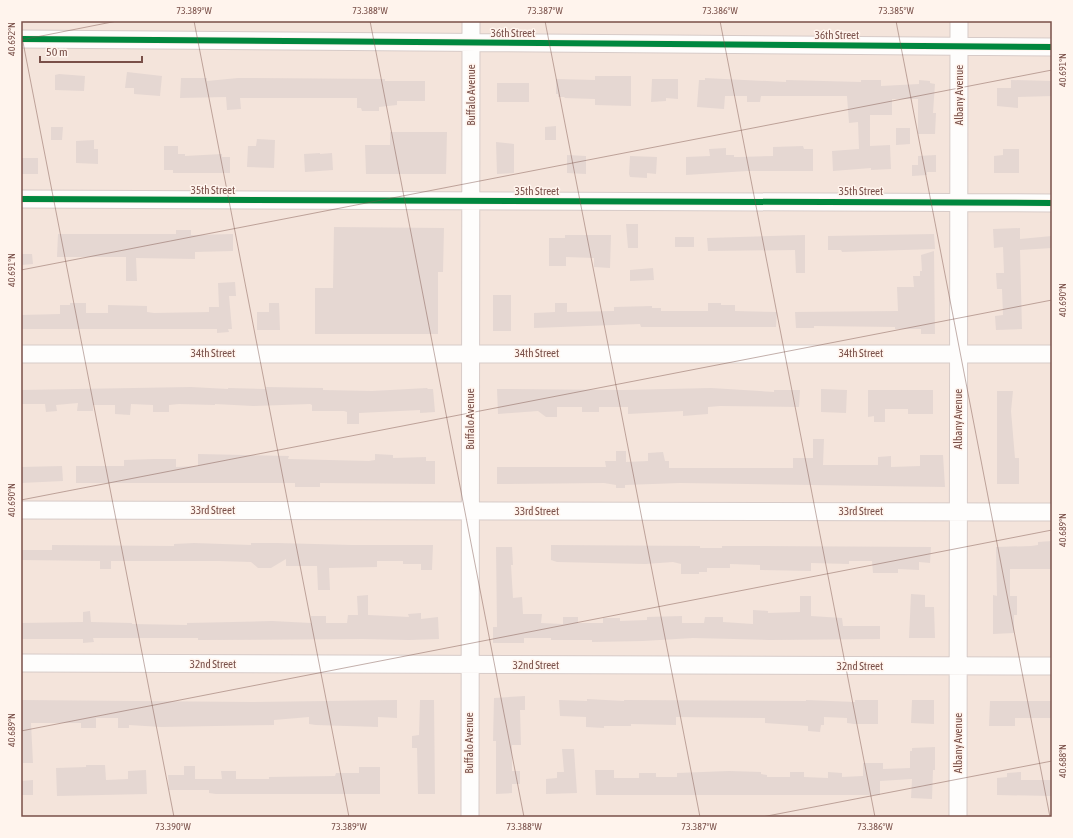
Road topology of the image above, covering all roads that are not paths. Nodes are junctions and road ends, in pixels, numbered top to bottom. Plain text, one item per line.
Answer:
1 (471, 21) edge
2 (959, 21) edge
3 (21, 39) edge
4 (471, 43) junction
5 (959, 46) junction
6 (1052, 47) edge
7 (21, 199) edge
8 (471, 200) junction
9 (959, 202) junction
10 (1052, 202) edge
11 (470, 353) junction
12 (959, 353) junction
13 (21, 354) edge
14 (1052, 354) edge
15 (21, 510) edge
16 (470, 510) junction
17 (958, 511) junction
18 (1052, 512) edge
19 (21, 663) edge
20 (469, 665) junction
21 (958, 666) junction
22 (1052, 666) edge
23 (470, 817) edge
24 (958, 817) edge

1 - 4 street, Buffalo Avenue
2 - 5 street, Albany Avenue
3 - 4 street, 36th Street
4 - 5 street, 36th Street
4 - 8 street, Buffalo Avenue
5 - 6 street, 36th Street
5 - 9 street, Albany Avenue
7 - 8 street, 35th Street
8 - 9 street, 35th Street
8 - 11 street, Buffalo Avenue
9 - 10 street, 35th Street
9 - 12 street, Albany Avenue
11 - 12 street, 34th Street
11 - 13 street, 34th Street
11 - 16 street, Buffalo Avenue
12 - 14 street, 34th Street
12 - 17 street, Albany Avenue
15 - 16 street, 33rd Street
16 - 17 street, 33rd Street
16 - 20 street, Buffalo Avenue
17 - 18 street, 33rd Street
17 - 21 street, Albany Avenue
19 - 20 street, 32nd Street
20 - 21 street, 32nd Street
20 - 23 street, Buffalo Avenue
21 - 22 street, 32nd Street
21 - 24 street, Albany Avenue

